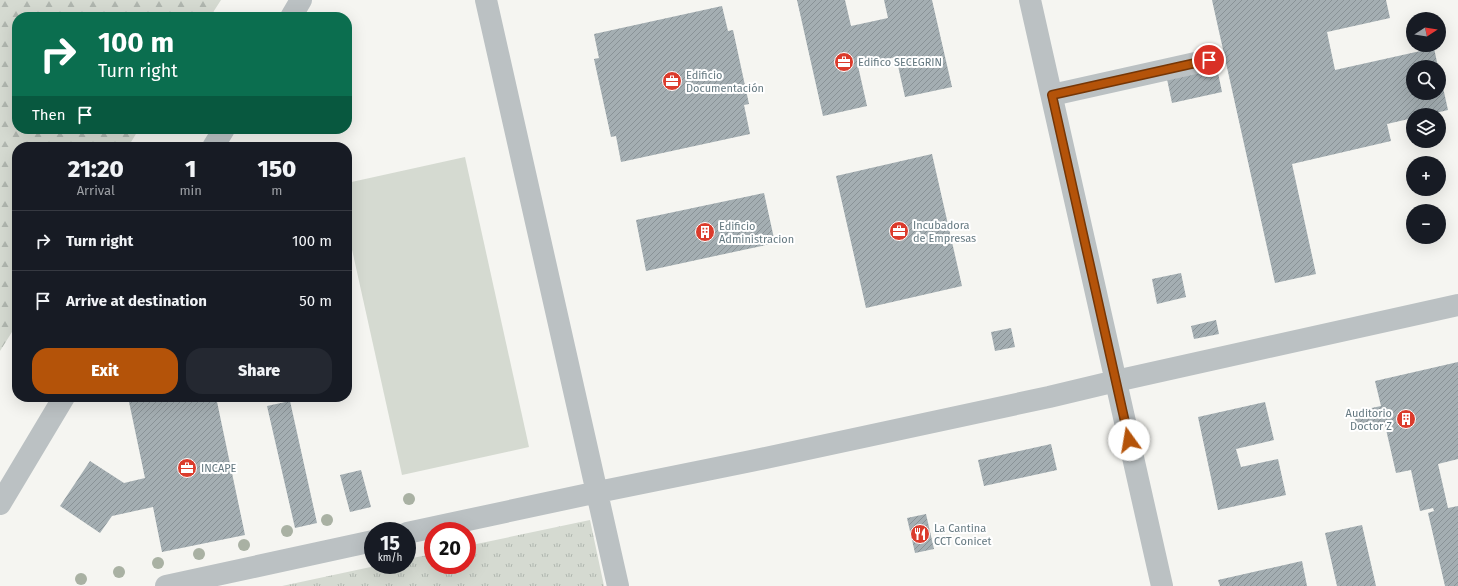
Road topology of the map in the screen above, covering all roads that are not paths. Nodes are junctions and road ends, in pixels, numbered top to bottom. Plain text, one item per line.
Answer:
1 (301, 0) edge
2 (486, 0) edge
3 (1030, 0) edge
4 (294, 12) edge
5 (1209, 60) dead end
6 (1052, 95) junction
7 (1458, 305) edge
8 (1116, 381) junction
9 (61, 402) edge
10 (598, 492) junction
11 (0, 504) edge
12 (416, 531) edge
13 (364, 543) edge
14 (166, 586) edge
15 (618, 586) edge
16 (1162, 586) edge

1 - 4 lane
2 - 10 lane
3 - 6 lane
5 - 6 lane
6 - 8 lane
7 - 8 lane
8 - 10 lane
8 - 16 lane
9 - 11 lane
10 - 12 lane
10 - 15 lane
13 - 14 lane

